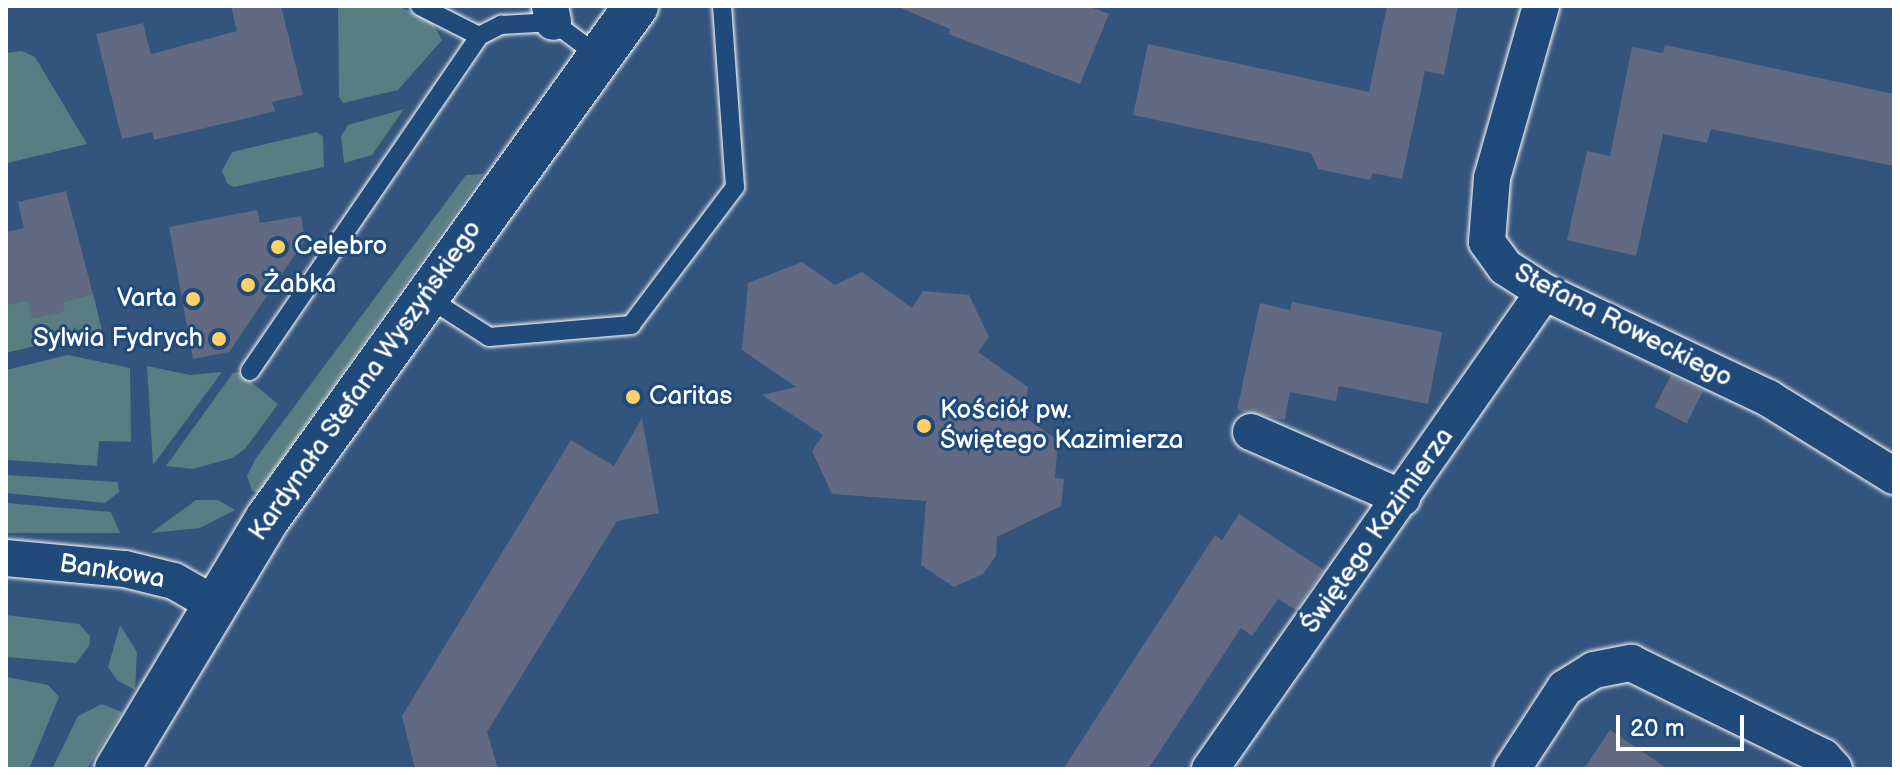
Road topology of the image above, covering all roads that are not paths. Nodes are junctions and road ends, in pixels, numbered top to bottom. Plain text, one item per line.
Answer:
1 (420, 6) edge
2 (636, 6) edge
3 (722, 6) edge
4 (1541, 6) edge
5 (552, 14) edge
6 (479, 36) junction
7 (600, 57) junction
8 (1544, 292) junction
9 (425, 296) junction
10 (250, 371) dead end
11 (1251, 432) dead end
12 (1894, 476) edge
13 (1402, 498) junction
14 (6, 558) edge
15 (214, 604) junction
16 (117, 769) edge
17 (1210, 769) edge
18 (1512, 769) edge
19 (1834, 769) edge

1 - 6 lane
2 - 7 street, Kardynała Stefana Wyszyńskiego
3 - 9 lane
4 - 8 street, Stefana Roweckiego
5 - 6 lane
5 - 7 lane
6 - 10 lane
7 - 9 street, Kardynała Stefana Wyszyńskiego
8 - 12 street, Stefana Roweckiego
8 - 13 street, Świętego Kazimierza
9 - 15 street, Kardynała Stefana Wyszyńskiego
11 - 13 street
13 - 17 street, Świętego Kazimierza
14 - 15 street, Bankowa
15 - 16 street, Kardynała Stefana Wyszyńskiego
18 - 19 street

